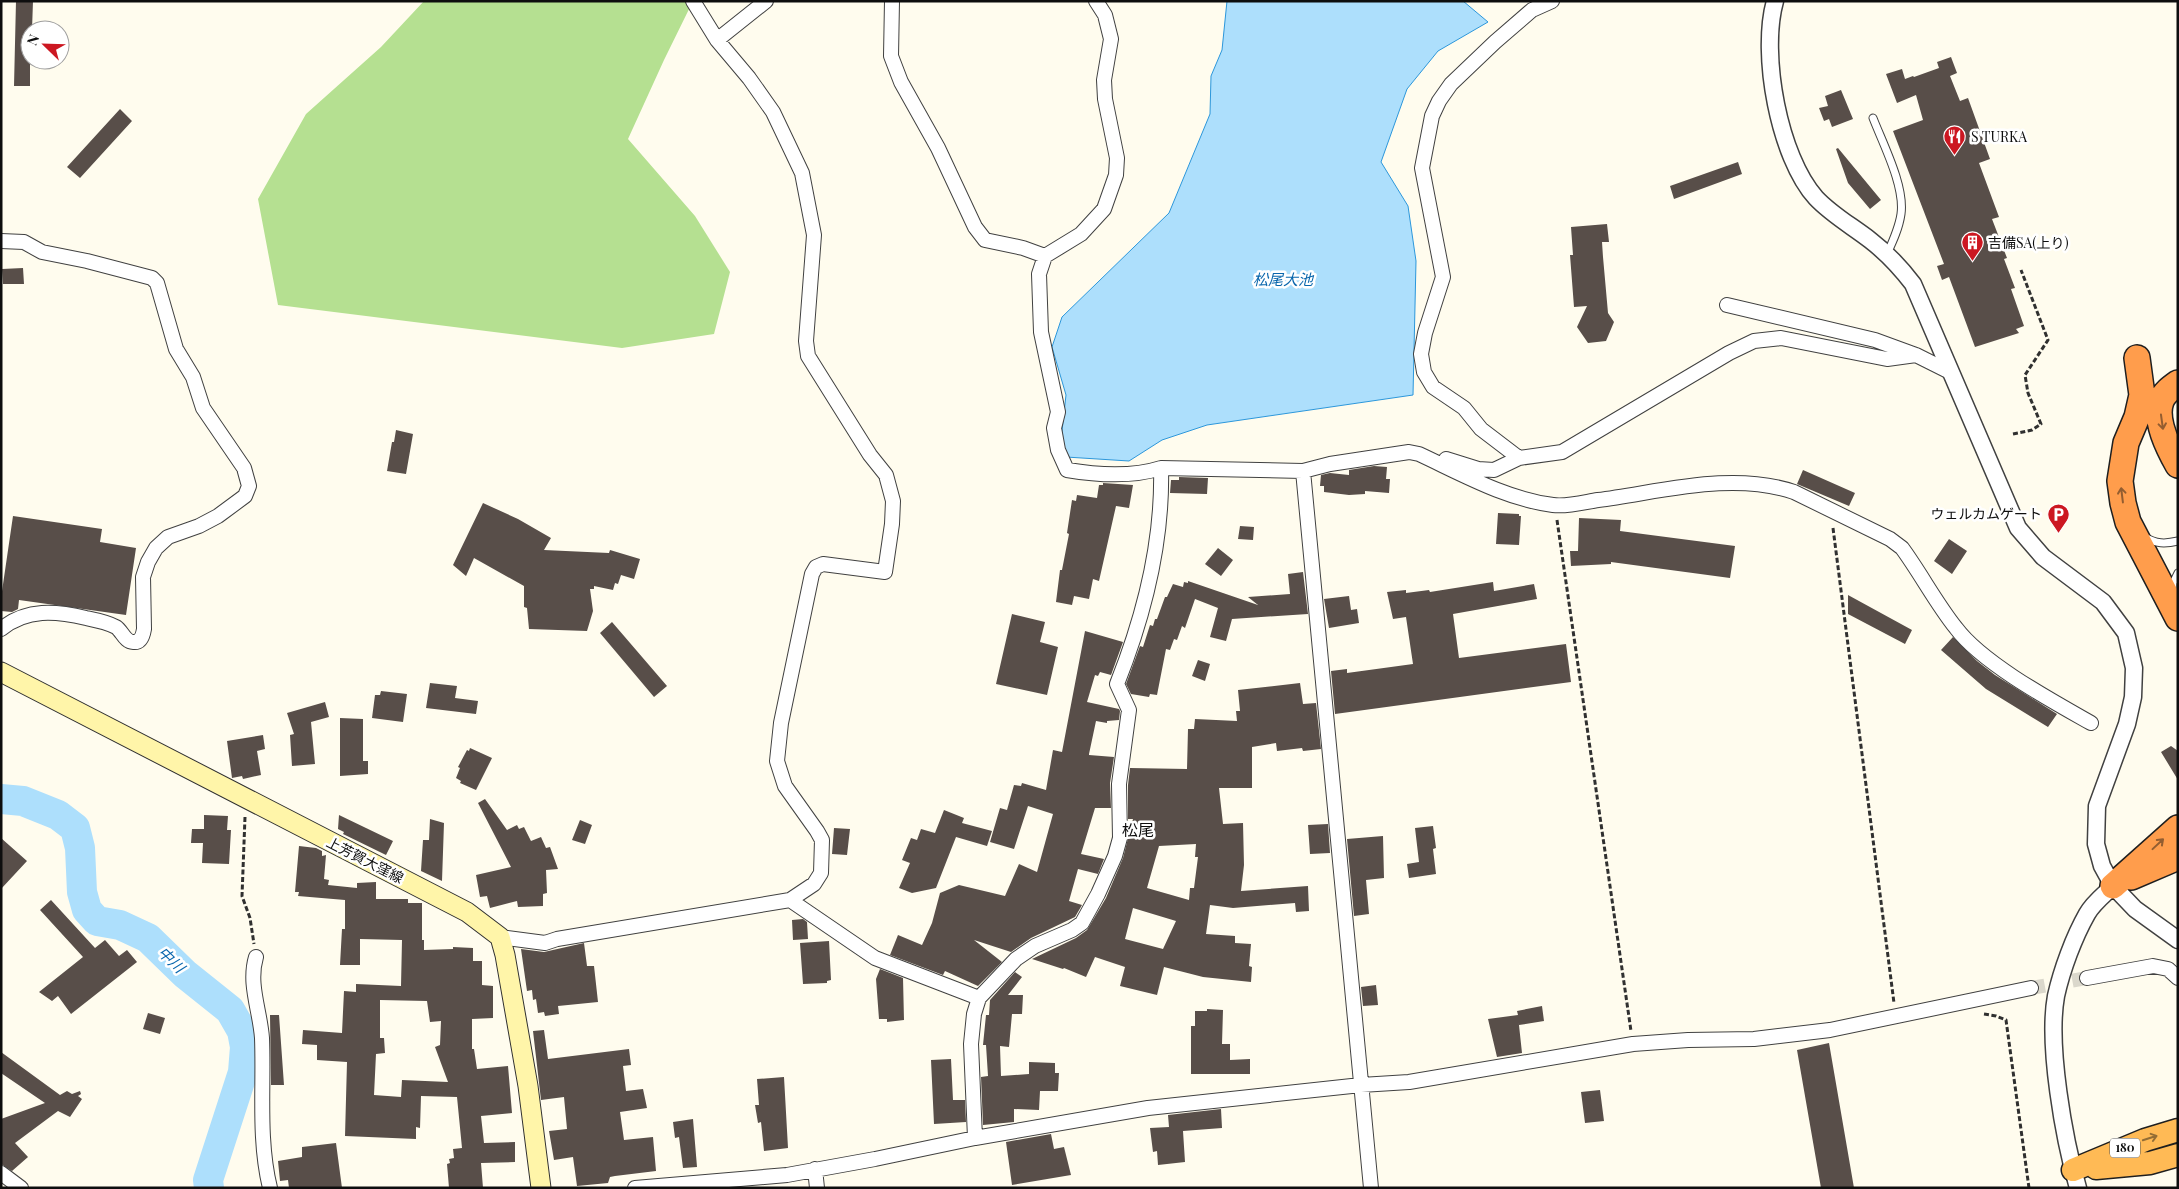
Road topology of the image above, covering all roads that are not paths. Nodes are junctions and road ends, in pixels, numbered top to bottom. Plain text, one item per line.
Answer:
1 (693, 1) edge
2 (766, 1) edge
3 (892, 1) edge
4 (1096, 1) edge
5 (1552, 1) edge
6 (1774, 1) edge
7 (717, 40) junction
8 (1873, 118) dead end
9 (1, 241) edge
10 (1887, 254) junction
11 (1045, 256) junction
12 (1728, 305) dead end
13 (1916, 355) junction
14 (2137, 358) dead end
15 (1950, 372) junction
16 (2178, 383) edge
17 (1426, 458) junction
18 (1519, 458) junction
19 (2178, 465) edge
20 (1161, 468) junction
21 (1303, 471) junction
22 (2128, 522) junction
23 (2178, 541) edge
24 (2178, 573) edge
25 (2176, 614) edge
26 (1, 629) edge
27 (1, 672) edge
28 (2091, 723) dead end
29 (2178, 828) edge
30 (2178, 857) edge
31 (2113, 886) junction
32 (790, 900) junction
33 (500, 937) junction
34 (2178, 940) edge
35 (256, 957) road end
36 (2086, 978) tunnel mouth
37 (2178, 978) edge
38 (2031, 988) tunnel mouth
39 (979, 998) junction
40 (1361, 1084) junction
41 (2178, 1130) edge
42 (975, 1138) junction
43 (2178, 1155) edge
44 (815, 1170) junction
45 (1, 1173) edge
46 (2075, 1179) edge
47 (21, 1188) edge
48 (270, 1188) edge
49 (541, 1188) edge
50 (635, 1188) edge
51 (818, 1188) edge
52 (1371, 1188) edge

1 - 7 street
2 - 7 street
3 - 11 street
4 - 11 street
5 - 18 street
6 - 10 street
7 - 32 street
8 - 10 lane
9 - 26 street
10 - 15 street
11 - 20 street
12 - 13 street
13 - 15 street
13 - 18 street
22 -> 14 highway
15 - 31 street
16 -> 19 highway
17 - 18 street
17 - 21 street
17 - 28 street
20 - 21 street
20 - 39 street
21 - 40 street
22 - 23 lane
22 - 25 highway
24 - 25 lane
27 - 33 main road, 上芳賀大窪線
31 -> 29 highway
30 - 31 highway
31 - 34 street
31 - 46 street
32 - 33 street
32 - 39 street
33 - 49 main road
35 - 48 street
36 - 37 street
38 - 40 street
39 - 42 street
40 - 42 street
40 - 52 street
46 -> 41 highway, 180
42 - 44 street
43 - 46 highway, 180
44 - 50 street
44 - 51 street
45 - 47 street

